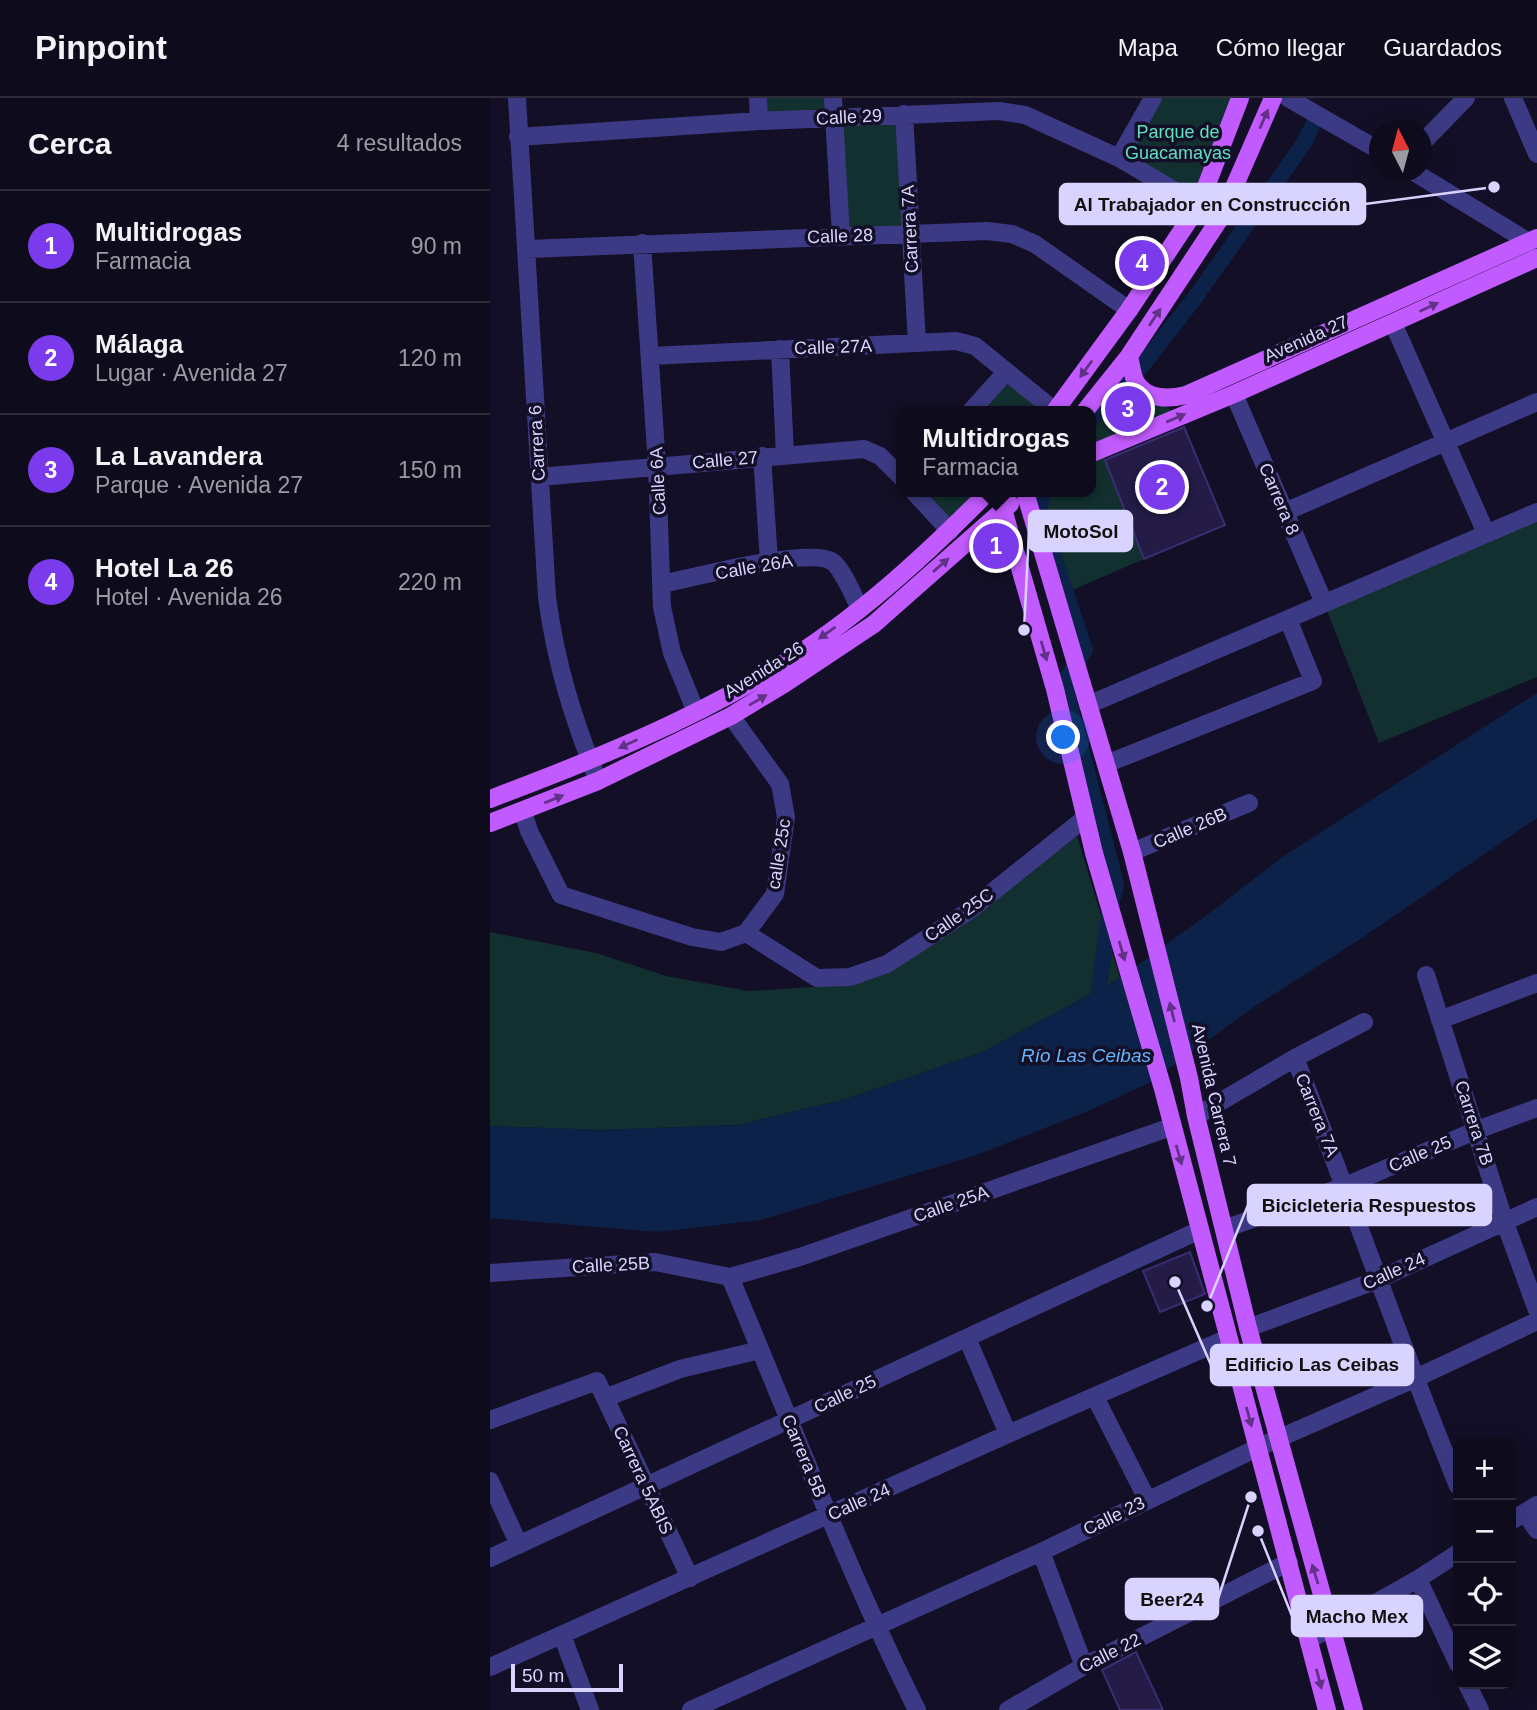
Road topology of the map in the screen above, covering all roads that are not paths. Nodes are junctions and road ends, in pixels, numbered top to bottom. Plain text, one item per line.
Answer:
1 (516, 98) edge
2 (758, 98) edge
3 (833, 98) edge
4 (1153, 98) edge
5 (1240, 98) edge
6 (1273, 98) edge
7 (1289, 98) edge
8 (1466, 98) edge
9 (1513, 98) edge
10 (904, 114) junction
11 (834, 118) junction
12 (759, 121) junction
13 (1432, 133) edge
14 (519, 137) junction
15 (1369, 145) edge
16 (1537, 154) edge
17 (1119, 158) junction
18 (1430, 182) edge
19 (1199, 205) junction
20 (909, 234) junction
21 (841, 236) junction
22 (642, 243) junction
23 (1535, 246) edge
24 (527, 249) junction
25 (1129, 310) junction
26 (1393, 323) junction
27 (917, 343) junction
28 (780, 349) junction
29 (651, 356) junction
30 (1129, 356) junction
31 (1006, 372) junction
32 (1234, 394) junction
33 (1537, 402) edge
34 (975, 406) edge
35 (1049, 406) edge
36 (1059, 406) edge
37 (1089, 406) edge
38 (1446, 442) junction
39 (1096, 452) edge
40 (785, 455) junction
41 (762, 456) junction
42 (657, 466) junction
43 (896, 473) edge
44 (539, 477) junction
45 (919, 497) edge
46 (984, 497) edge
47 (1000, 497) edge
48 (1018, 497) edge
49 (1025, 497) edge
50 (1004, 512) junction
51 (1285, 512) junction
52 (1537, 512) edge
53 (950, 531) junction
54 (1486, 533) junction
55 (769, 561) junction
56 (662, 584) junction
57 (1324, 603) junction
58 (860, 609) junction
59 (1288, 619) junction
60 (1088, 705) junction
61 (696, 712) junction
62 (731, 716) junction
63 (590, 761) junction
64 (1106, 764) junction
65 (598, 781) junction
66 (490, 799) edge
67 (1249, 803) dead end
68 (523, 812) junction
69 (1085, 818) junction
70 (490, 823) edge
71 (1132, 852) junction
72 (746, 933) junction
73 (1426, 975) dead end
74 (1537, 983) edge
75 (1440, 1020) junction
76 (1364, 1022) dead end
77 (1294, 1058) junction
78 (1537, 1108) edge
79 (1196, 1116) junction
80 (1171, 1127) junction
81 (1477, 1130) junction
82 (1345, 1186) junction
83 (1537, 1207) edge
84 (1504, 1220) junction
85 (1224, 1229) junction
86 (1200, 1230) junction
87 (490, 1273) edge
88 (730, 1277) junction
89 (1377, 1280) junction
90 (1537, 1311) edge
91 (1537, 1321) edge
92 (1248, 1328) junction
93 (967, 1338) junction
94 (1228, 1338) junction
95 (761, 1350) junction
96 (1414, 1379) junction
97 (601, 1390) junction
98 (1095, 1397) junction
99 (490, 1420) edge
100 (788, 1421) junction
101 (1008, 1434) junction
102 (1280, 1438) junction
103 (1257, 1448) junction
104 (1453, 1474) edge
105 (490, 1481) edge
106 (646, 1486) junction
107 (1147, 1499) junction
108 (1524, 1513) edge
109 (829, 1516) junction
110 (1537, 1530) edge
111 (519, 1545) junction
112 (1041, 1552) junction
113 (1453, 1556) edge
114 (490, 1558) edge
115 (1289, 1562) junction
116 (690, 1578) junction
117 (1418, 1579) junction
118 (876, 1626) junction
119 (1331, 1629) junction
120 (562, 1635) junction
121 (1309, 1640) junction
122 (1453, 1653) edge
123 (1084, 1666) junction
124 (490, 1667) edge
125 (1470, 1689) edge
126 (590, 1710) edge
127 (691, 1710) edge
128 (917, 1710) edge
129 (1008, 1710) edge
130 (1327, 1710) edge
131 (1354, 1710) edge
132 (1480, 1710) edge

1 - 14 street, Carrera 6
2 - 12 street
3 - 11 street
4 - 17 street
5 - 19 main road
30 -> 6 main road
7 - 15 street
8 - 13 street
9 - 16 street
10 - 11 street, Calle 29
10 - 17 street, Calle 29
10 - 20 street, Carrera 7A
11 - 12 street, Calle 29
11 - 21 street
12 - 14 street, Calle 29
14 - 24 street, Carrera 6
17 - 19 street, Calle 29
18 - 23 street
19 - 25 main road
20 - 21 street, Calle 28
20 - 25 street, Calle 28
20 - 27 street, Carrera 7A
21 - 22 street, Calle 28
22 - 24 street, Calle 28
22 - 29 street, Calle 6A
26 -> 23 main road, Avenida 27
23 - 30 main road, Avenida 27
24 - 44 street, Carrera 6
25 -> 36 main road
26 - 32 main road, Avenida 27
26 - 38 street
27 - 28 street, Calle 27A
27 - 31 street, Calle 27A
28 - 29 street, Calle 27A
28 - 40 street
29 - 42 street, Calle 6A
30 - 37 main road
31 - 34 street
31 - 35 street, Calle 27A
39 -> 32 main road, Avenida 27
32 - 51 street, Carrera 8
33 - 38 street
38 - 51 street
38 - 54 street
40 - 41 street, Calle 27
40 - 43 street, Calle 27
41 - 42 street, Calle 27
41 - 55 street
42 - 44 street, Calle 27
42 - 56 street, Calle 6A
44 - 63 street, Carrera 6
45 - 53 street
46 - 53 main road, Avenida 26
47 - 50 main road
48 - 50 main road, Avenida 26
49 - 60 main road, Avenida Carrera 7
62 -> 50 main road, Avenida 26
50 -> 69 main road
51 - 57 street, Carrera 8
52 - 54 street
53 - 58 main road, Avenida 26
54 - 57 street
55 - 56 street, Calle 26A
55 - 58 street, Calle 26A
56 - 61 street, Calle 6A
57 - 59 street
58 -> 61 main road, Avenida 26
59 - 60 street
59 - 64 street
60 - 64 main road, Avenida Carrera 7
61 -> 63 main road, Avenida 26
62 - 65 main road, Avenida 26
62 - 72 street, calle 25c
63 - 65 street, Carrera 6
63 - 66 main road, Avenida 26
64 - 71 main road, Avenida Carrera 7
68 -> 65 main road, Avenida 26
67 - 71 street, Calle 26B
68 - 70 main road, Avenida 26
68 - 72 street
69 - 72 street, Calle 25C
69 -> 80 main road
79 -> 71 main road, Avenida Carrera 7
73 - 75 street, Carrera 7B
74 - 75 street
75 - 81 street, Carrera 7B
76 - 77 street
77 - 79 street
77 - 82 street, Carrera 7A
78 - 81 street, Calle 25
79 - 85 main road, Avenida Carrera 7
80 -> 86 main road
80 - 88 street, Calle 25A
81 - 82 street, Calle 25
81 - 84 street, Carrera 7B
82 - 85 street, Calle 25
82 - 89 street, Carrera 7A
83 - 84 street, Calle 24
84 - 89 street, Calle 24
84 - 90 street, Carrera 7B
85 - 92 main road, Avenida Carrera 7
86 - 93 street, Calle 25
86 - 94 main road
87 - 88 street, Calle 25B
88 - 95 street, Carrera 5B
89 - 92 street, Calle 24
89 - 96 street, Carrera 7A
91 - 96 street, Calle 23
92 - 102 main road, Avenida Carrera 7
93 - 100 street, Calle 25
93 - 101 street
94 - 98 street, Calle 24
94 -> 103 main road
95 - 97 street
95 - 100 street, Carrera 5B
96 - 102 street, Calle 23
96 - 104 street, Carrera 7A
97 - 99 street
97 - 106 street, Carrera 5ABIS
98 - 101 street, Calle 24
98 - 107 street
100 - 106 street, Calle 25
100 - 109 street, Carrera 5B
101 - 109 street, Calle 24
102 - 103 street, Calle 23
119 -> 102 main road, Avenida Carrera 7
103 - 107 street, Calle 23
103 - 115 main road
105 - 111 street
106 - 111 street, Calle 25
106 - 116 street, Carrera 5ABIS
107 - 112 street, Calle 23
108 - 110 street
109 - 116 street, Calle 24
109 - 118 street, Carrera 5B
111 - 114 street, Calle 25
112 - 118 street, Calle 23
112 - 123 street
113 - 117 street
115 - 121 main road
115 - 123 street, Calle 22
116 - 120 street, Calle 24
117 - 119 street
117 - 122 street
118 - 127 street, Calle 23
118 - 128 street, Carrera 5B
119 - 121 street
119 - 131 main road, Avenida Carrera 7
120 - 124 street, Calle 24
120 - 126 street
121 -> 130 main road
123 - 129 street, Calle 22
125 - 132 street

